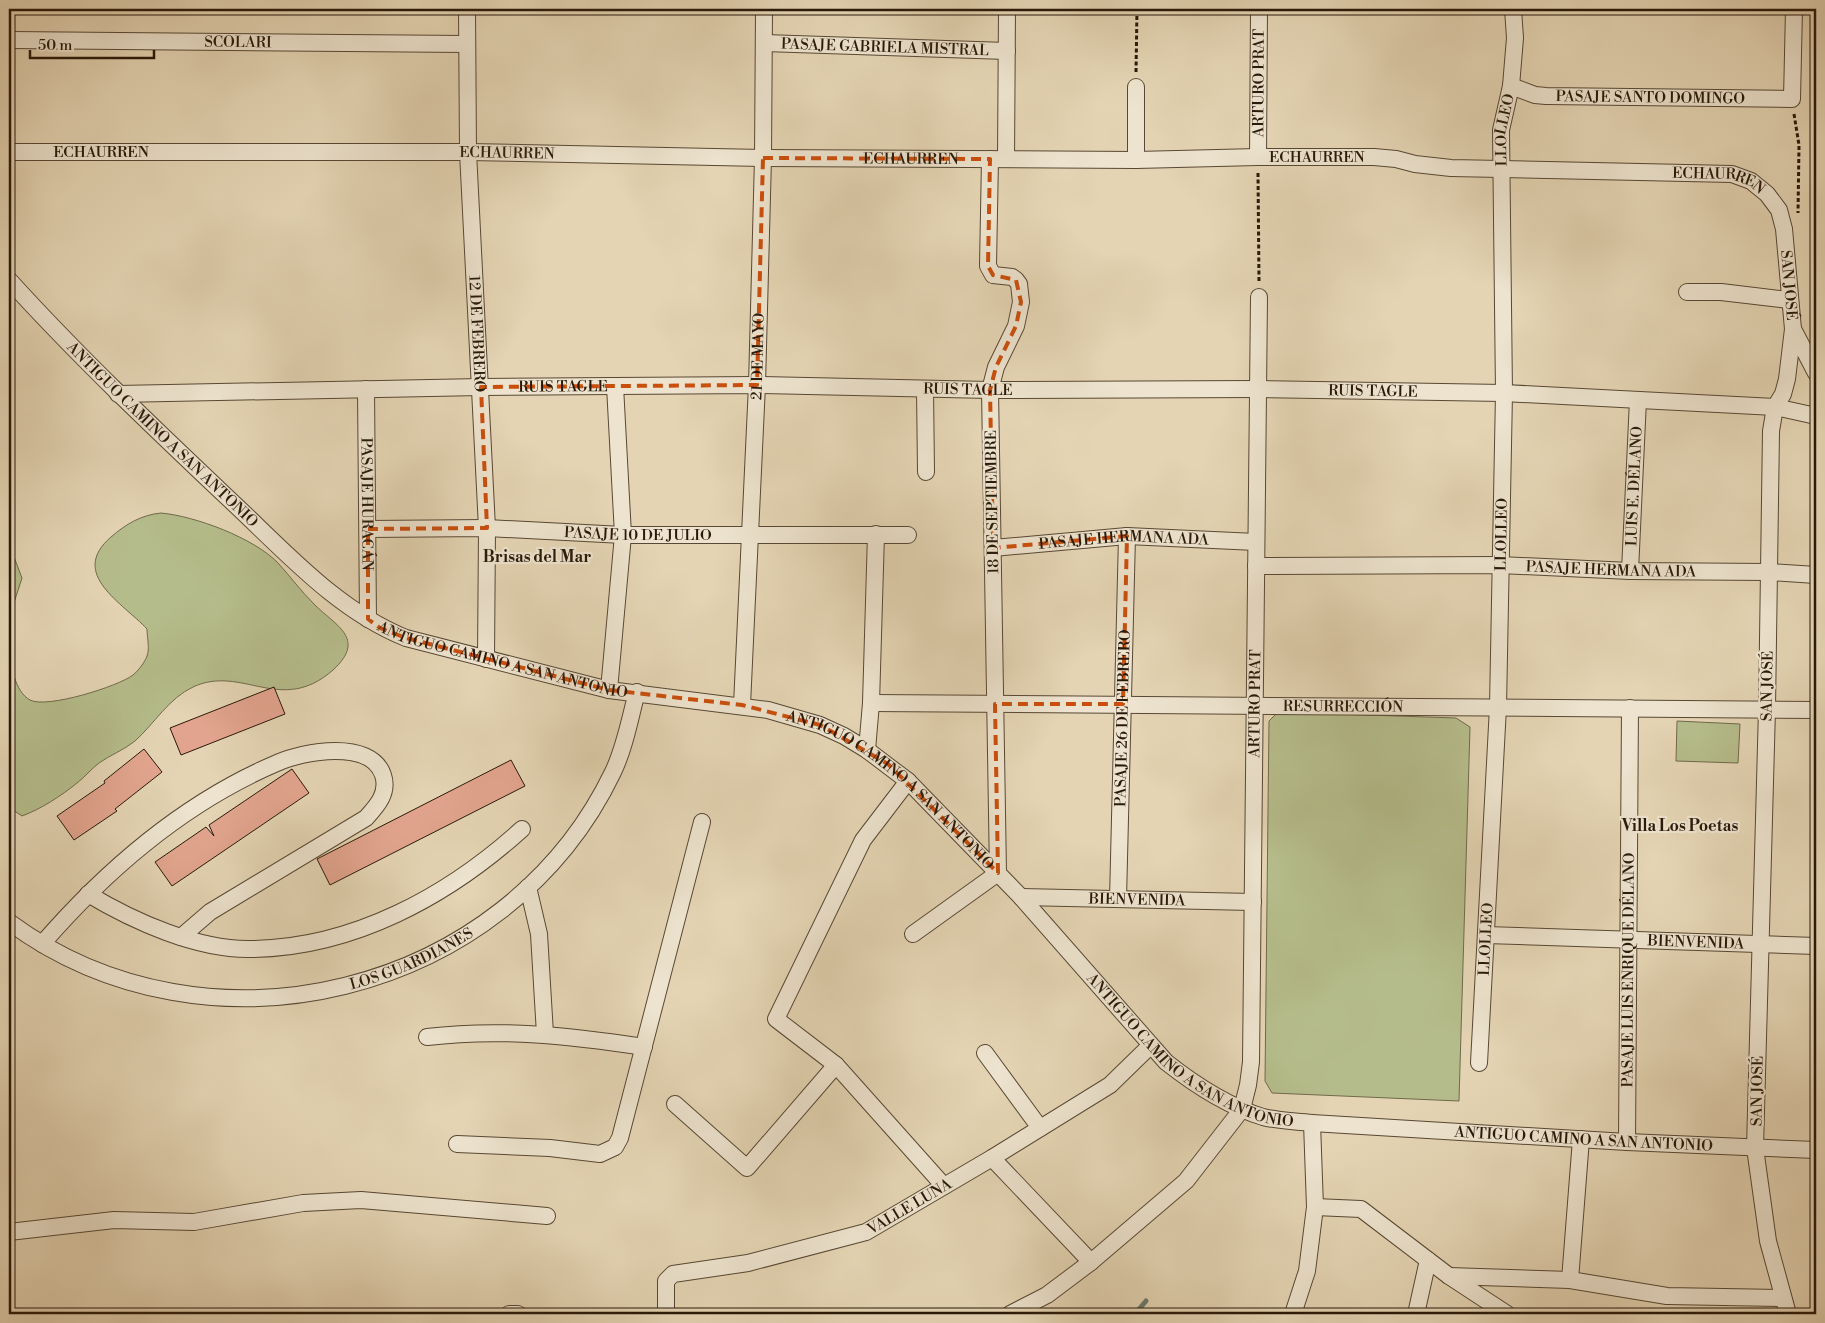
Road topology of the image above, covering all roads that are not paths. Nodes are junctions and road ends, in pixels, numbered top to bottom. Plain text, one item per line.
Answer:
1 (467, 9) edge
2 (764, 9) edge
3 (1008, 9) edge
4 (1259, 9) edge
5 (1513, 9) edge
6 (1794, 9) edge
7 (9, 40) edge
8 (468, 44) junction
9 (764, 44) junction
10 (1007, 51) junction
11 (1511, 86) junction
12 (1136, 87) road end
13 (9, 152) edge
14 (468, 152) junction
15 (1258, 157) junction
16 (763, 158) junction
17 (998, 159) junction
18 (1136, 160) junction
19 (1502, 169) junction
20 (1784, 229) joint
21 (9, 280) edge
22 (1687, 292) dead end
23 (1259, 298) road end
24 (1789, 300) junction
25 (1793, 329) junction
26 (1816, 373) edge
27 (757, 385) junction
28 (614, 386) junction
29 (481, 387) junction
30 (925, 389) junction
31 (1258, 389) junction
32 (366, 390) junction
33 (990, 390) junction
34 (1504, 393) junction
35 (118, 394) junction
36 (1638, 400) junction
37 (1776, 407) junction
38 (1816, 416) edge
39 (926, 472) dead end
40 (487, 528) junction
41 (368, 529) junction
42 (876, 534) junction
43 (623, 535) junction
44 (908, 535) dead end
45 (748, 536) junction
46 (1127, 536) junction
47 (1256, 542) junction
48 (993, 548) junction
49 (1500, 565) junction
50 (1256, 566) junction
51 (1630, 571) junction
52 (1768, 572) junction
53 (1816, 575) edge
54 (368, 619) junction
55 (486, 659) junction
56 (609, 690) junction
57 (637, 692) junction
58 (871, 702) junction
59 (995, 704) junction
60 (1123, 704) junction
61 (742, 705) junction
62 (1255, 705) junction
63 (1498, 707) junction
64 (1630, 708) junction
65 (1767, 709) junction
66 (1816, 710) edge
67 (867, 750) junction
68 (908, 781) junction
69 (702, 822) dead end
70 (522, 829) dead end
71 (998, 872) junction
72 (528, 887) junction
73 (88, 894) junction
74 (1021, 897) junction
75 (1118, 899) junction
76 (1253, 902) junction
77 (9, 922) edge
78 (913, 934) dead end
79 (1486, 935) junction
80 (181, 937) junction
81 (1629, 940) junction
82 (42, 944) junction
83 (1760, 945) junction
84 (1816, 946) edge
85 (545, 1034) junction
86 (427, 1037) dead end
87 (1150, 1046) junction
88 (644, 1047) junction
89 (986, 1053) dead end
90 (1479, 1063) dead end
91 (836, 1065) junction
92 (675, 1104) dead end
93 (1242, 1109) junction
94 (1312, 1123) junction
95 (1040, 1128) junction
96 (1582, 1139) junction
97 (1627, 1142) junction
98 (457, 1144) dead end
99 (1755, 1148) junction
100 (1816, 1150) edge
101 (992, 1158) junction
102 (944, 1186) junction
103 (1315, 1208) junction
104 (547, 1216) dead end
105 (9, 1232) edge
106 (1428, 1260) junction
107 (1091, 1262) junction
108 (1449, 1276) junction
109 (1570, 1280) junction
110 (1783, 1298) junction
111 (508, 1314) edge
112 (518, 1314) edge
113 (666, 1314) edge
114 (1010, 1314) edge
115 (1293, 1314) edge
116 (1416, 1314) edge
117 (1507, 1314) edge
118 (1788, 1314) edge

1 - 8 street, 12 DE FEBRERO
2 - 9 street, 21 DE MAYO
3 - 10 street, 18 DE SEPTIEMBRE
4 - 15 street, ARTURO PRAT
5 - 11 street, LLOLLEO
6 - 11 street, PASAJE SANTO DOMINGO
7 - 8 street, SCOLARI
8 - 14 street, 12 DE FEBRERO
9 - 10 street, PASAJE GABRIELA MISTRAL
9 - 16 street, 21 DE MAYO
10 - 17 street, 18 DE SEPTIEMBRE
11 - 19 street, LLOLLEO
12 - 18 street
13 - 14 street, ECHAURREN
14 - 16 street, ECHAURREN
14 - 29 street, 12 DE FEBRERO
15 - 18 street, ECHAURREN
15 - 19 street, ECHAURREN
16 - 17 street, ECHAURREN
16 - 27 street, 21 DE MAYO
17 - 18 street, ECHAURREN
17 - 33 street, 18 DE SEPTIEMBRE
19 - 20 street, ECHAURREN
19 - 34 street, LLOLLEO
20 - 24 street, SAN JOSÉ
21 - 35 street, ANTIGUO CAMINO A SAN ANTONIO
22 - 24 street
23 - 31 street, ARTURO PRAT
24 - 25 street, SAN JOSÉ
25 - 26 street
25 - 37 street, SAN JOSÉ
27 - 28 street, RUIS TAGLE
27 - 30 street, RUIS TAGLE
27 - 45 street, 21 DE MAYO
28 - 29 street, RUIS TAGLE
28 - 43 street
29 - 32 street, RUIS TAGLE
29 - 40 street, 12 DE FEBRERO
30 - 33 street, RUIS TAGLE
30 - 39 street
31 - 33 street, RUIS TAGLE
31 - 34 street, RUIS TAGLE
31 - 47 street, ARTURO PRAT
32 - 35 street, RUIS TAGLE
32 - 41 street, PASAJE HURACÁN
33 - 48 street, 18 DE SEPTIEMBRE
34 - 36 street, RUIS TAGLE
34 - 49 street, LLOLLEO
35 - 54 street, ANTIGUO CAMINO A SAN ANTONIO
36 - 37 street, RUIS TAGLE
36 - 51 street, LUIS E. DÉLANO
37 - 38 street, RUIS TAGLE
37 - 52 street, SAN JOSÉ
40 - 41 street, PASAJE 10 DE JULIO
40 - 43 street, PASAJE 10 DE JULIO
40 - 55 street, 12 DE FEBRERO
41 - 54 street, PASAJE HURACÁN
42 - 44 street, PASAJE 10 DE JULIO
42 - 45 street, PASAJE 10 DE JULIO
42 - 58 street
43 - 45 street, PASAJE 10 DE JULIO
43 - 56 street
45 - 61 street, 21 DE MAYO
46 - 47 street, PASAJE HERMANA ADA
46 - 48 street, PASAJE HERMANA ADA
46 - 60 street, PASAJE 26 DE FEBRERO
47 - 50 street, ARTURO PRAT
48 - 59 street, 18 DE SEPTIEMBRE
49 - 50 street, PASAJE HERMANA ADA
49 - 51 street, PASAJE HERMANA ADA
49 - 63 street, LLOLLEO
50 - 62 street, ARTURO PRAT
51 - 52 street, PASAJE HERMANA ADA
52 - 53 street, PASAJE HERMANA ADA
52 - 65 street, SAN JOSÉ
54 - 55 street, ANTIGUO CAMINO A SAN ANTONIO
55 - 56 street, ANTIGUO CAMINO A SAN ANTONIO
56 - 57 street, ANTIGUO CAMINO A SAN ANTONIO
57 - 61 street, ANTIGUO CAMINO A SAN ANTONIO
57 - 72 street, LOS GUARDIANES
58 - 59 street, RESURRECCIÓN
58 - 67 street
59 - 60 street, RESURRECCIÓN
59 - 71 street, 18 DE SEPTIEMBRE
60 - 62 street, RESURRECCIÓN
60 - 75 street, PASAJE 26 DE FEBRERO
61 - 67 street, ANTIGUO CAMINO A SAN ANTONIO
62 - 63 street, RESURRECCIÓN
62 - 76 street, ARTURO PRAT
63 - 64 street, RESURRECCIÓN
63 - 79 street, LLOLLEO
64 - 65 street, RESURRECCIÓN
64 - 81 street, PASAJE LUIS ENRIQUE DÉLANO
65 - 66 street, RESURRECCIÓN
65 - 83 street, SAN JOSÉ
67 - 68 street, ANTIGUO CAMINO A SAN ANTONIO
68 - 71 street, ANTIGUO CAMINO A SAN ANTONIO
68 - 91 street
69 - 88 street
70 - 80 street
71 - 74 street, ANTIGUO CAMINO A SAN ANTONIO
71 - 78 street
72 - 82 street, LOS GUARDIANES
72 - 85 street
73 - 80 street
73 - 80 street
73 - 82 street
74 - 75 street, BIENVENIDA
74 - 87 street, ANTIGUO CAMINO A SAN ANTONIO
75 - 76 street, BIENVENIDA
76 - 93 street, ARTURO PRAT
77 - 82 street, LOS GUARDIANES
79 - 81 street, BIENVENIDA
79 - 90 street, LLOLLEO
81 - 83 street, BIENVENIDA
81 - 97 street, PASAJE LUIS ENRIQUE DÉLANO
83 - 84 street, BIENVENIDA
83 - 99 street, SAN JOSÉ
85 - 86 street
85 - 88 street
87 - 93 street, ANTIGUO CAMINO A SAN ANTONIO
87 - 95 street, VALLE LUNA
88 - 98 street
89 - 95 street
91 - 92 street
91 - 102 street
93 - 94 street, ANTIGUO CAMINO A SAN ANTONIO
93 - 107 street
94 - 96 street, ANTIGUO CAMINO A SAN ANTONIO
94 - 103 street
95 - 101 street, VALLE LUNA
96 - 97 street, ANTIGUO CAMINO A SAN ANTONIO
96 - 109 street
97 - 99 street, ANTIGUO CAMINO A SAN ANTONIO
99 - 100 street, ANTIGUO CAMINO A SAN ANTONIO
99 - 110 street, SAN JOSÉ
101 - 102 street, VALLE LUNA
101 - 107 street
102 - 113 street, VALLE LUNA
103 - 106 street
103 - 115 street
104 - 105 street
106 - 108 street
106 - 116 street
107 - 114 street
108 - 109 street
108 - 117 street
109 - 110 street
110 - 118 street, SAN JOSÉ
111 - 112 street

